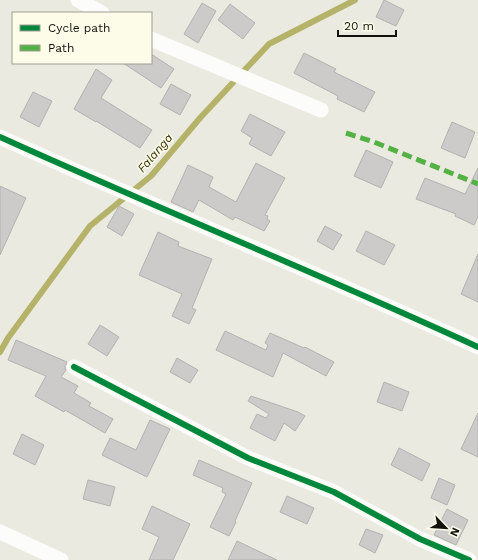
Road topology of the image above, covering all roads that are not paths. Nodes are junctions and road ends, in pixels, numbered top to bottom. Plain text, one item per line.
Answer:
1 (78, 0) edge
2 (100, 12) edge
3 (152, 39) edge
4 (321, 110) dead end
5 (0, 137) edge
6 (478, 347) edge
7 (74, 367) dead end
8 (0, 532) edge
9 (61, 560) edge
10 (469, 560) edge

1 - 2 street
3 - 4 street
5 - 6 street
7 - 10 street
8 - 9 street

